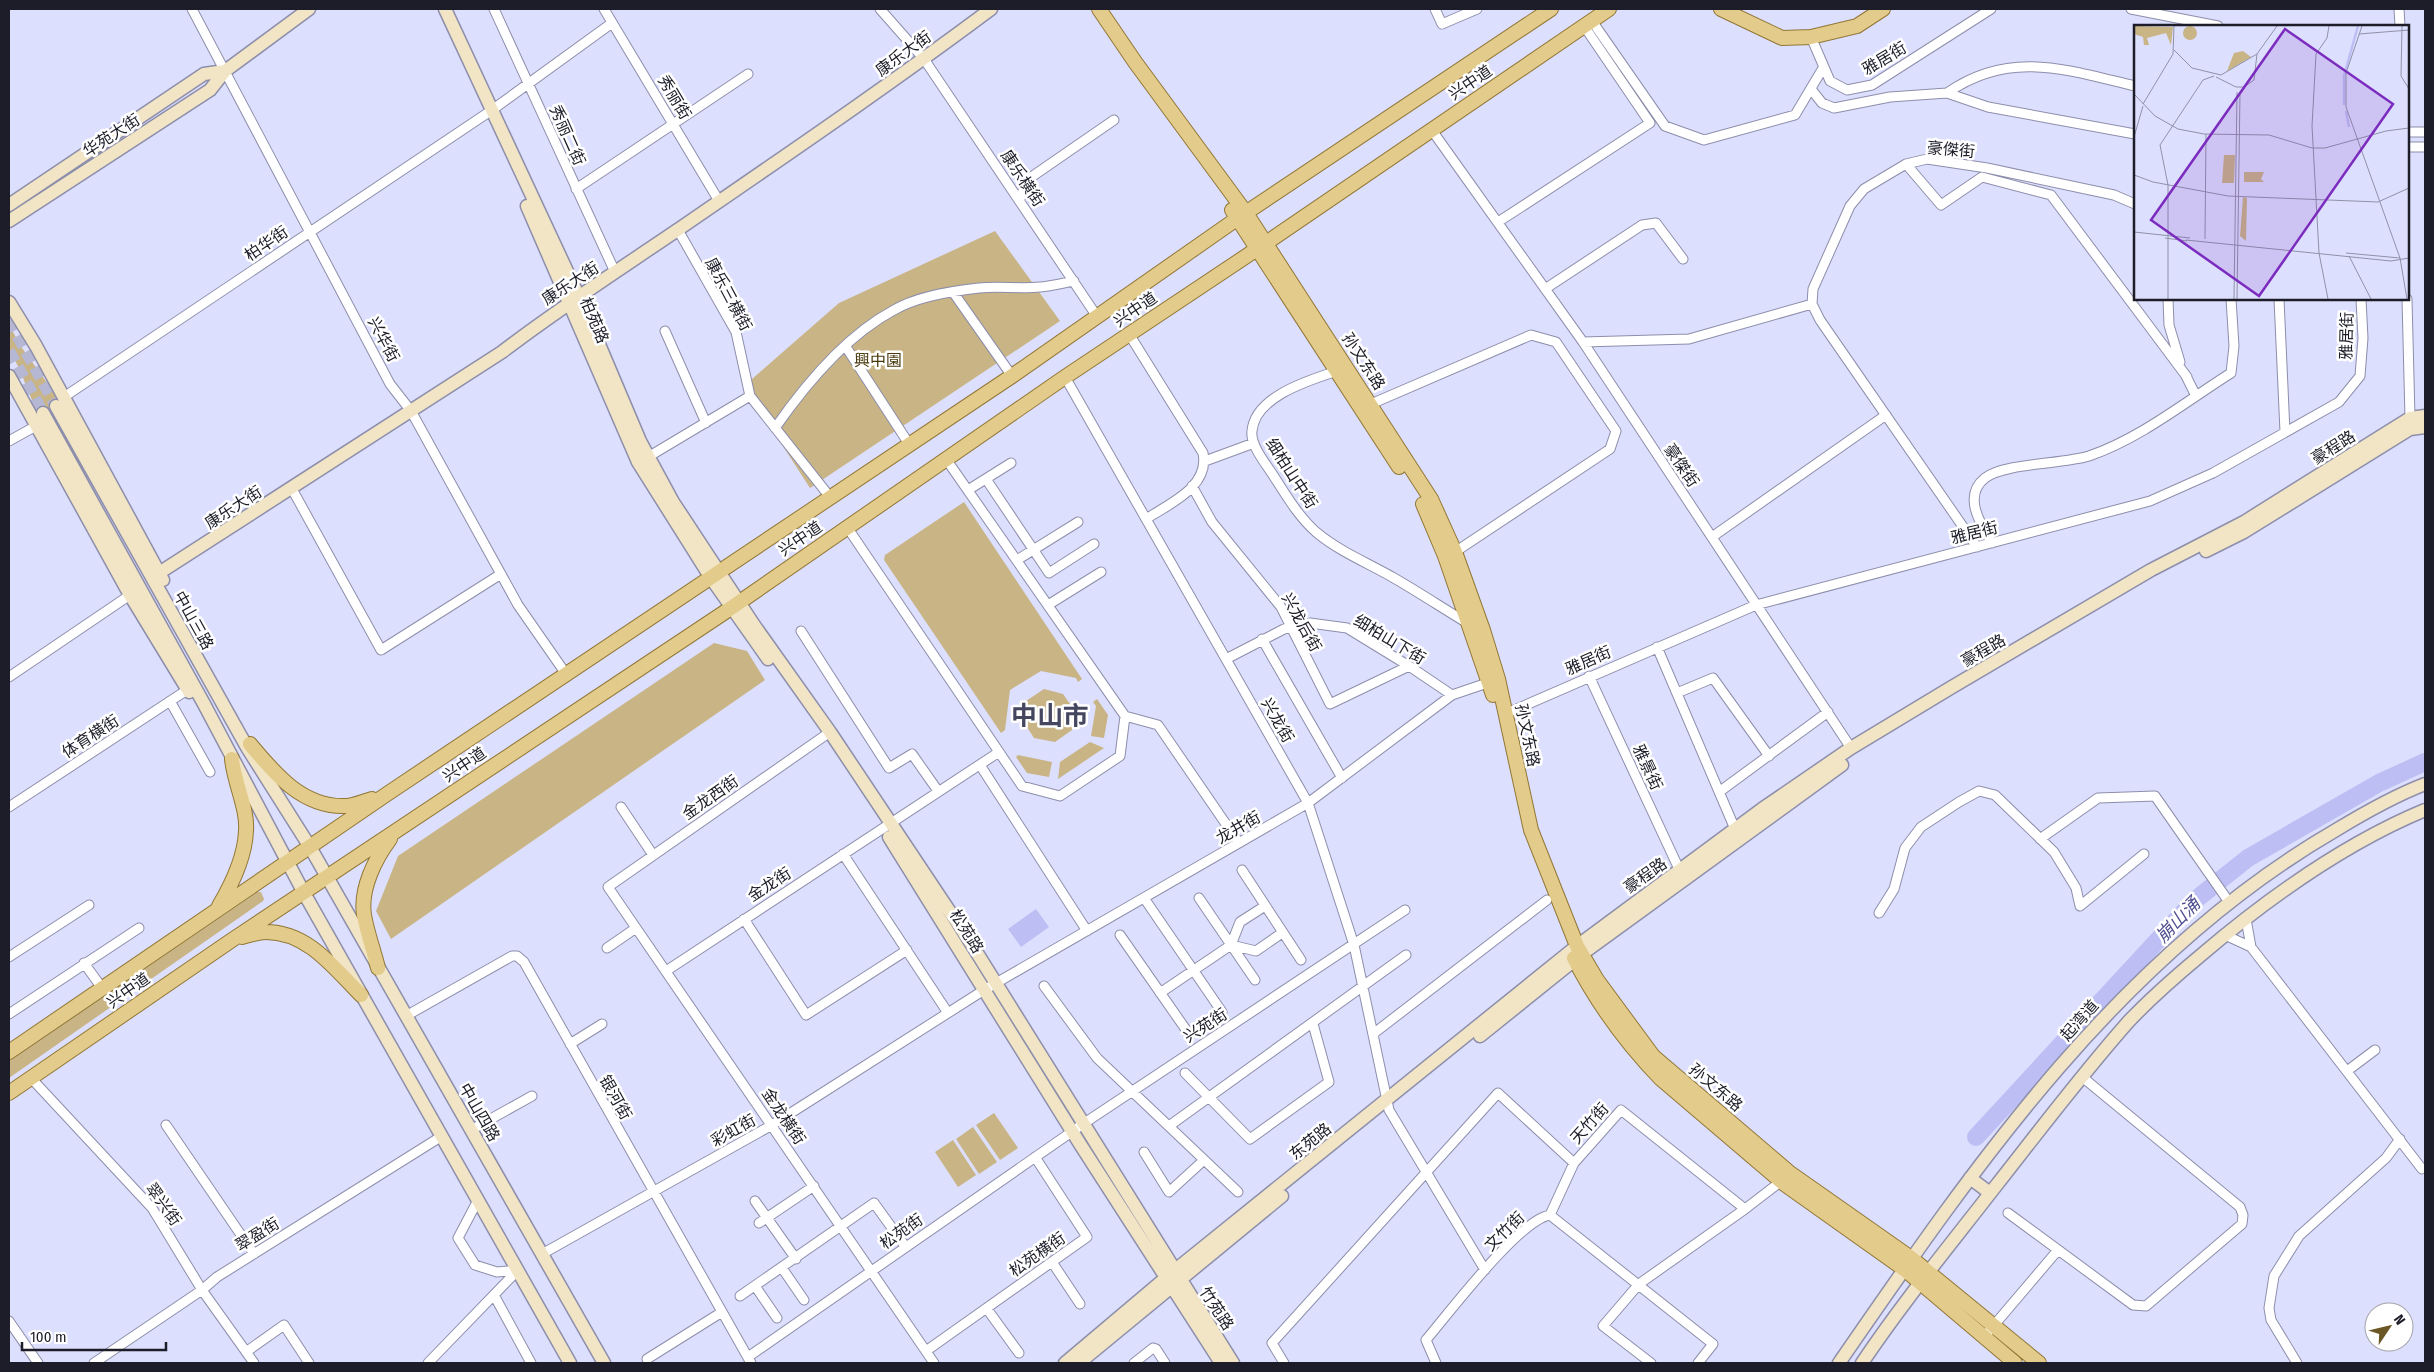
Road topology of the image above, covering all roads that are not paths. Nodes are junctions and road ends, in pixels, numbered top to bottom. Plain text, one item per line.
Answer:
1 (192, 9) edge
2 (309, 9) edge
3 (436, 9) edge
4 (445, 9) edge
5 (494, 9) edge
6 (604, 9) edge
7 (880, 9) edge
8 (991, 9) edge
9 (1090, 9) edge
10 (1099, 9) edge
11 (1434, 9) edge
12 (1477, 9) edge
13 (1550, 9) edge
14 (1609, 9) edge
15 (1721, 9) edge
16 (1883, 9) edge
17 (1991, 9) edge
18 (2131, 9) edge
19 (2399, 9) edge
20 (612, 23) junction
21 (1588, 24) junction
22 (2213, 25) edge
23 (2400, 25) edge
24 (1811, 37) junction
25 (924, 59) junction
26 (1823, 68) junction
27 (225, 70) junction
28 (748, 74) dead end
29 (528, 83) junction
30 (2134, 86) edge
31 (1811, 89) junction
32 (1947, 94) junction
33 (489, 112) junction
34 (1114, 120) dead end
35 (674, 124) junction
36 (1431, 129) junction
37 (2409, 132) edge
38 (2425, 132) edge
39 (2134, 134) edge
40 (2409, 147) edge
41 (2425, 147) edge
42 (1906, 164) junction
43 (576, 189) junction
44 (1020, 200) junction
45 (719, 201) junction
46 (2134, 204) edge
47 (9, 205) edge
48 (1242, 215) junction
49 (10, 221) edge
50 (1498, 222) junction
51 (678, 230) junction
52 (310, 232) junction
53 (1262, 246) junction
54 (1683, 259) dead end
55 (615, 272) junction
56 (1074, 281) junction
57 (1545, 288) junction
58 (954, 292) junction
59 (9, 294) edge
60 (574, 300) junction
61 (2168, 300) edge
62 (2231, 300) edge
63 (2279, 300) edge
64 (2361, 300) edge
65 (2406, 300) edge
66 (9, 302) edge
67 (1812, 304) junction
68 (1096, 315) junction
69 (666, 331) dead end
70 (1129, 334) junction
71 (1582, 342) junction
72 (36, 346) junction
73 (846, 346) junction
74 (1337, 371) junction
75 (9, 376) edge
76 (1012, 376) junction
77 (1065, 377) junction
78 (2187, 377) junction
79 (750, 396) junction
80 (2196, 396) junction
81 (60, 401) junction
82 (1371, 404) junction
83 (411, 411) junction
84 (43, 413) tunnel mouth
85 (1886, 415) junction
86 (2425, 416) edge
87 (2410, 418) junction
88 (706, 422) junction
89 (36, 426) junction
90 (2425, 427) edge
91 (775, 428) junction
92 (2285, 432) junction
93 (10, 436) edge
94 (1254, 443) junction
95 (909, 444) junction
96 (648, 457) junction
97 (946, 458) junction
98 (1205, 461) junction
99 (1011, 463) dead end
100 (986, 479) junction
101 (1192, 486) junction
102 (292, 488) junction
103 (968, 490) junction
104 (830, 497) junction
105 (1146, 519) junction
106 (1078, 522) dead end
107 (847, 527) junction
108 (1712, 537) junction
109 (1992, 543) junction
110 (1094, 544) dead end
111 (1977, 547) junction
112 (1034, 550) junction
113 (1455, 552) junction
114 (1017, 560) junction
115 (1101, 572) dead end
116 (159, 574) junction
117 (501, 574) junction
118 (715, 575) junction
119 (130, 595) junction
120 (735, 604) junction
121 (1756, 604) junction
122 (1048, 605) junction
123 (1468, 624) junction
124 (1292, 628) junction
125 (1483, 630) junction
126 (801, 631) dead end
127 (1262, 640) junction
128 (1657, 647) junction
129 (1226, 659) junction
130 (1409, 666) junction
131 (566, 674) junction
132 (1589, 676) junction
133 (9, 677) edge
134 (1493, 681) junction
135 (187, 690) junction
136 (1677, 693) junction
137 (1452, 695) junction
138 (170, 701) junction
139 (1828, 712) junction
140 (1505, 714) junction
141 (1125, 716) junction
142 (826, 734) junction
143 (249, 746) junction
144 (1851, 748) junction
145 (999, 752) junction
146 (1768, 756) junction
147 (232, 759) junction
148 (980, 764) junction
149 (210, 772) dead end
150 (1342, 778) junction
151 (2425, 784) edge
152 (938, 792) junction
153 (1719, 792) junction
154 (387, 794) junction
155 (1308, 803) junction
156 (9, 807) edge
157 (621, 807) dead end
158 (2425, 810) edge
159 (886, 825) junction
160 (1735, 829) junction
161 (397, 830) junction
162 (2040, 839) junction
163 (1239, 843) junction
164 (310, 847) junction
165 (843, 854) junction
166 (2144, 854) dead end
167 (653, 855) junction
168 (287, 863) junction
169 (1242, 870) dead end
170 (1680, 871) junction
171 (327, 877) junction
172 (608, 886) joint
173 (304, 893) junction
174 (2226, 897) junction
175 (1144, 898) junction
176 (1199, 898) dead end
177 (1547, 900) junction
178 (89, 905) dead end
179 (1265, 906) junction
180 (218, 910) junction
181 (1405, 910) dead end
182 (1879, 913) dead end
183 (744, 919) junction
184 (2246, 919) junction
185 (139, 928) dead end
186 (636, 928) junction
187 (1087, 931) junction
188 (1282, 933) junction
189 (1120, 935) dead end
190 (2225, 935) junction
191 (232, 940) junction
192 (1231, 945) junction
193 (1354, 945) junction
194 (2250, 947) junction
195 (607, 948) dead end
196 (907, 950) junction
197 (1576, 952) junction
198 (1406, 955) dead end
199 (9, 957) edge
200 (1301, 960) dead end
201 (84, 964) junction
202 (378, 968) junction
203 (666, 971) junction
204 (1193, 971) junction
205 (1255, 980) dead end
206 (1044, 986) dead end
207 (990, 987) junction
208 (1363, 987) junction
209 (102, 988) junction
210 (1160, 992) junction
211 (362, 995) junction
212 (1222, 1012) dead end
213 (948, 1013) junction
214 (9, 1014) edge
215 (406, 1016) junction
216 (602, 1024) dead end
217 (1313, 1024) junction
218 (1189, 1034) dead end
219 (1373, 1034) junction
220 (570, 1044) junction
221 (2375, 1050) dead end
222 (9, 1051) edge
223 (2347, 1071) junction
224 (1185, 1073) dead end
225 (2082, 1076) junction
226 (31, 1078) junction
227 (1133, 1091) junction
228 (9, 1093) edge
229 (532, 1096) dead end
230 (1209, 1097) junction
231 (1388, 1105) junction
232 (166, 1125) dead end
233 (772, 1125) junction
234 (1169, 1126) junction
235 (1078, 1128) junction
236 (471, 1130) junction
237 (442, 1136) junction
238 (2400, 1140) junction
239 (1144, 1152) dead end
240 (1035, 1157) junction
241 (1204, 1160) junction
242 (1574, 1163) junction
243 (2422, 1169) dead end
244 (1427, 1173) junction
245 (1786, 1177) junction
246 (1970, 1178) junction
247 (814, 1186) junction
248 (652, 1192) junction
249 (1238, 1192) dead end
250 (1990, 1193) junction
251 (478, 1200) junction
252 (755, 1201) dead end
253 (1745, 1209) junction
254 (2008, 1213) dead end
255 (1550, 1215) junction
256 (763, 1221) junction
257 (840, 1226) junction
258 (905, 1246) junction
259 (2058, 1250) junction
260 (254, 1254) junction
261 (542, 1254) junction
262 (796, 1259) junction
263 (1052, 1262) junction
264 (1908, 1263) junction
265 (782, 1268) junction
266 (518, 1270) junction
267 (1485, 1270) junction
268 (871, 1271) junction
269 (1928, 1271) junction
270 (1173, 1278) junction
271 (1919, 1283) junction
272 (1639, 1284) junction
273 (755, 1286) junction
274 (202, 1290) junction
275 (494, 1295) junction
276 (740, 1296) dead end
277 (804, 1300) dead end
278 (1080, 1304) dead end
279 (987, 1309) junction
280 (722, 1312) junction
281 (777, 1318) dead end
282 (9, 1321) edge
283 (1994, 1326) junction
284 (1984, 1337) junction
285 (926, 1351) junction
286 (246, 1352) junction
287 (1019, 1354) dead end
288 (647, 1359) dead end
289 (1842, 1359) edge
290 (750, 1360) edge
291 (38, 1363) edge
292 (94, 1363) edge
293 (254, 1363) edge
294 (310, 1363) edge
295 (428, 1363) edge
296 (532, 1363) edge
297 (570, 1363) edge
298 (604, 1363) edge
299 (934, 1363) edge
300 (1065, 1363) edge
301 (1079, 1363) edge
302 (1134, 1363) edge
303 (1165, 1363) edge
304 (1220, 1363) edge
305 (1233, 1363) edge
306 (1284, 1363) edge
307 (1436, 1363) edge
308 (1651, 1363) edge
309 (1698, 1363) edge
310 (1856, 1363) edge
311 (1862, 1363) edge
312 (2015, 1363) edge
313 (2039, 1363) edge
314 (2297, 1363) edge

1 - 27 street, 兴华街
2 - 27 street, 华苑大街
3 - 33 street, 柏苑路
4 - 33 street, 柏苑路
5 - 29 street, 秀丽二街
6 - 20 street, 秀丽街
7 - 25 street, 康乐横街
8 - 25 street, 康乐大街
9 - 48 main road, 孙文东路
10 - 48 main road, 孙文东路
11 - 12 street
13 - 48 main road, 兴中道
14 - 21 main road, 兴中道
15 - 24 main road
16 - 24 main road
17 - 26 street, 雅居街
18 - 22 street
19 - 23 street
20 - 29 street, 柏华街
20 - 35 street, 秀丽街
21 - 31 street
21 - 36 main road, 兴中道
21 - 50 street
24 - 26 street, 雅居街
25 - 44 street, 康乐横街
25 - 45 street, 康乐大街
26 - 31 street
27 - 47 street, 华苑大街
27 - 49 street, 华苑大街
27 - 52 street, 兴华街
28 - 35 street
29 - 33 street, 柏华街
29 - 43 street, 秀丽二街
30 - 32 street
31 - 32 street
32 - 39 street
33 - 52 street, 柏华街
33 - 60 street, 柏苑路
34 - 44 street
35 - 43 street
35 - 45 street, 秀丽街
36 - 50 street, 豪傑街
36 - 53 main road, 兴中道
37 - 38 street
40 - 41 street
42 - 46 street, 豪傑街
42 - 67 street, 豪傑街
42 - 78 street
43 - 55 street, 秀丽二街
44 - 56 street, 康乐横街
45 - 51 street, 康乐大街
48 - 53 main road, 孙文东路
48 - 68 main road, 兴中道
50 - 57 street, 豪傑街
51 - 55 street, 康乐大街
51 - 79 street, 康乐三横街
52 - 81 street, 柏华街
52 - 83 street, 兴华街
53 - 70 main road, 兴中道
53 - 74 main road, 孙文东路
53 - 82 main road, 孙文东路
54 - 57 street
55 - 60 street, 康乐大街
56 - 58 street
56 - 68 street, 康乐横街
57 - 71 street, 豪傑街
58 - 73 street
58 - 76 street
59 - 72 street
60 - 83 street, 康乐大街
60 - 96 street, 柏苑路
60 - 118 street, 柏苑路
61 - 78 street
62 - 80 street
63 - 92 street
64 - 92 street, 雅居街
65 - 87 street
66 - 72 street, 中山三路
67 - 71 street
67 - 85 street
68 - 76 main road, 兴中道
69 - 88 street
70 - 77 main road, 兴中道
70 - 98 street
71 - 108 street, 豪傑街
72 - 81 street, 中山三路
73 - 91 street
73 - 95 street
74 - 94 street, 细柏山中街
74 - 123 main road, 孙文东路
75 - 89 street, 中山三路
76 - 95 main road, 兴中道
77 - 97 main road, 兴中道
77 - 105 street, 兴龙街
78 - 80 street
79 - 88 street
79 - 91 street, 康乐三横街
80 - 109 street
81 - 116 street, 中山三路
81 - 143 street, 中山三路
82 - 113 main road, 孙文东路
82 - 113 street
83 - 102 street, 康乐大街
83 - 117 street, 兴华街
84 - 147 street, 中山三路
85 - 108 street
85 - 111 street
86 - 87 street, 豪程路
87 - 144 street, 豪程路
88 - 96 street
89 - 93 street
89 - 119 street, 中山三路
90 - 197 street, 豪程路
91 - 104 street, 康乐三横街
92 - 109 street, 雅居街
94 - 98 street
94 - 123 street, 细柏山中街
95 - 104 main road, 兴中道
96 - 118 street, 柏苑路
97 - 103 street
97 - 107 main road, 兴中道
98 - 101 street
99 - 100 street
100 - 103 street
100 - 112 street
101 - 105 street
101 - 124 street, 兴龙后街
102 - 116 street, 康乐大街
102 - 117 street
103 - 114 street
104 - 118 main road, 兴中道
105 - 129 street, 兴龙街
106 - 112 street
107 - 120 main road, 兴中道
107 - 145 street
108 - 121 street, 豪傑街
109 - 111 street, 雅居街
110 - 112 street
111 - 121 street, 雅居街
112 - 114 street
113 - 125 main road, 孙文东路
114 - 122 street
115 - 122 street
116 - 143 street, 中山三路
117 - 131 street, 兴华街
118 - 120 street, 柏苑路
118 - 131 main road, 兴中道
119 - 133 street
119 - 135 street, 中山三路
120 - 142 street, 松苑路
120 - 161 main road, 兴中道
121 - 128 street, 雅居街
121 - 139 street, 豪傑街
122 - 141 street
123 - 125 street, 细柏山中街
123 - 134 main road, 孙文东路
124 - 127 street, 细柏山下街
124 - 130 street, 细柏山下街
124 - 130 street, 兴龙后街
125 - 134 main road, 孙文东路
126 - 152 street
127 - 129 street, 细柏山下街
127 - 150 street
128 - 132 street, 雅居街
128 - 136 street
129 - 155 street, 兴龙街
130 - 137 street, 细柏山下街
131 - 154 main road, 兴中道
132 - 140 street, 雅居街
132 - 170 street, 雅景街
134 - 137 street, 龙井街
134 - 140 main road, 孙文东路
134 - 177 main road, 孙文东路
135 - 138 street, 体育横街
135 - 147 street, 中山三路
136 - 146 street
136 - 153 street
137 - 150 street, 龙井街
138 - 149 street
138 - 156 street, 体育横街
139 - 144 street, 豪傑街
139 - 146 street
140 - 197 main road, 孙文东路
141 - 145 street
141 - 163 street
142 - 159 street, 松苑路
142 - 167 street, 金龙西街
143 - 154 main road
143 - 164 street, 中山三路
144 - 160 street, 豪程路
145 - 148 street, 金龙街
146 - 153 street
147 - 168 street, 中山三路
147 - 180 main road
148 - 152 street, 金龙街
148 - 187 street
150 - 155 street, 龙井街
151 - 174 street, 起湾道
152 - 159 street, 金龙街
153 - 160 street
154 - 164 main road, 兴中道
155 - 163 street, 龙井街
155 - 193 street, 兴龙街
157 - 167 street
158 - 184 street
159 - 165 street, 金龙街
159 - 207 street, 松苑路
160 - 170 street, 豪程路
161 - 171 main road, 兴中道
161 - 202 main road
162 - 166 street
162 - 174 street
162 - 182 street
163 - 175 street, 龙井街
164 - 168 main road, 兴中道
164 - 171 street, 中山三路
165 - 183 street, 金龙街
165 - 196 street
167 - 172 street, 金龙西街
168 - 173 street, 中山三路
168 - 180 main road, 兴中道
169 - 179 street
170 - 197 street, 豪程路
171 - 173 main road, 兴中道
171 - 202 street, 中山四路
172 - 186 street, 金龙横街
173 - 191 main road, 兴中道
173 - 211 street
174 - 246 street, 起湾道
175 - 187 street, 龙井街
175 - 204 street
176 - 192 street
177 - 197 main road, 孙文东路
177 - 219 street
178 - 199 street
179 - 188 street
179 - 192 street
180 - 209 main road, 兴中道
181 - 193 street, 兴苑街
183 - 196 street
183 - 203 street, 金龙街
184 - 190 street
184 - 194 street
185 - 201 street
186 - 195 street
186 - 203 street, 金龙横街
187 - 207 street, 龙井街
188 - 192 street
188 - 200 street
189 - 210 street
190 - 194 street
190 - 225 street
191 - 211 main road
191 - 226 main road, 兴中道
192 - 204 street
192 - 205 street
193 - 208 street, 兴龙街
193 - 227 street, 兴苑街
194 - 223 street
196 - 213 street
197 - 231 street, 东苑路
197 - 245 main road, 孙文东路
198 - 208 street
201 - 209 street
201 - 214 street
202 - 215 street, 中山四路
203 - 233 street, 金龙横街
204 - 210 street
204 - 212 street
206 - 227 street
207 - 213 street, 彩虹街
207 - 235 street, 松苑路
208 - 217 street
208 - 219 street, 兴龙街
209 - 222 main road, 兴中道
210 - 218 street
211 - 237 street
213 - 233 street, 彩虹街
215 - 220 street, 银河街
215 - 236 street, 中山四路
216 - 220 street
217 - 230 street
217 - 230 street
219 - 231 street, 兴龙街
220 - 248 street, 银河街
221 - 223 street
223 - 238 street
224 - 230 street
225 - 250 street
225 - 259 street
226 - 228 main road, 兴中道
226 - 274 street, 翠兴街
227 - 234 street
227 - 235 street, 兴苑街
229 - 236 street
230 - 234 street
231 - 244 street
231 - 270 street, 东苑路
232 - 260 street
233 - 247 street, 金龙横街
233 - 248 street, 彩虹街
234 - 241 street
235 - 240 street, 松苑街
235 - 270 street, 松苑路
236 - 261 street, 中山四路
237 - 251 street
237 - 260 street, 翠盈街
238 - 243 street
238 - 314 street
239 - 241 street
240 - 258 street, 松苑街
240 - 263 street, 松苑横街
241 - 249 street
242 - 244 street, 天竹街
242 - 253 street, 天竹街
242 - 255 street
244 - 267 street
244 - 306 street, 天竹街
245 - 253 street
245 - 264 main road, 孙文东路
246 - 250 street
246 - 264 street, 起湾道
247 - 256 street
247 - 257 street, 金龙横街
248 - 261 street, 彩虹街
248 - 280 street, 银河街
250 - 269 street
251 - 266 street
251 - 266 street
252 - 256 street
253 - 272 street
254 - 259 street
255 - 267 street, 文竹街
255 - 272 street, 文竹街
256 - 262 street
257 - 258 street
257 - 262 street
257 - 268 street, 金龙横街
258 - 268 street, 松苑街
259 - 283 street
260 - 274 street, 翠盈街
261 - 298 street, 中山四路
262 - 265 street
263 - 278 street
263 - 279 street, 松苑横街
264 - 269 main road, 孙文东路
264 - 271 main road, 孙文东路
264 - 289 street, 起湾道
265 - 273 street
265 - 277 street
266 - 275 street
266 - 297 street
267 - 307 street, 文竹街
268 - 285 street, 金龙横街
268 - 290 street, 松苑街
269 - 271 street
269 - 283 main road, 孙文东路
270 - 300 street, 东苑路
270 - 301 street, 东苑路
270 - 304 street, 竹苑路
270 - 305 street, 竹苑路
271 - 284 main road, 孙文东路
271 - 311 street
272 - 308 street
272 - 309 street, 文竹街
273 - 276 street
273 - 281 street
274 - 286 street, 翠兴街
274 - 292 street, 翠盈街
275 - 295 street
275 - 296 street
279 - 285 street, 松苑横街
279 - 287 street
280 - 288 street
280 - 290 street, 银河街
282 - 291 street
283 - 284 street
283 - 313 main road, 孙文东路
284 - 312 main road, 孙文东路
285 - 299 street, 金龙横街
286 - 293 street, 翠兴街
286 - 294 street
289 - 310 street
302 - 303 street

